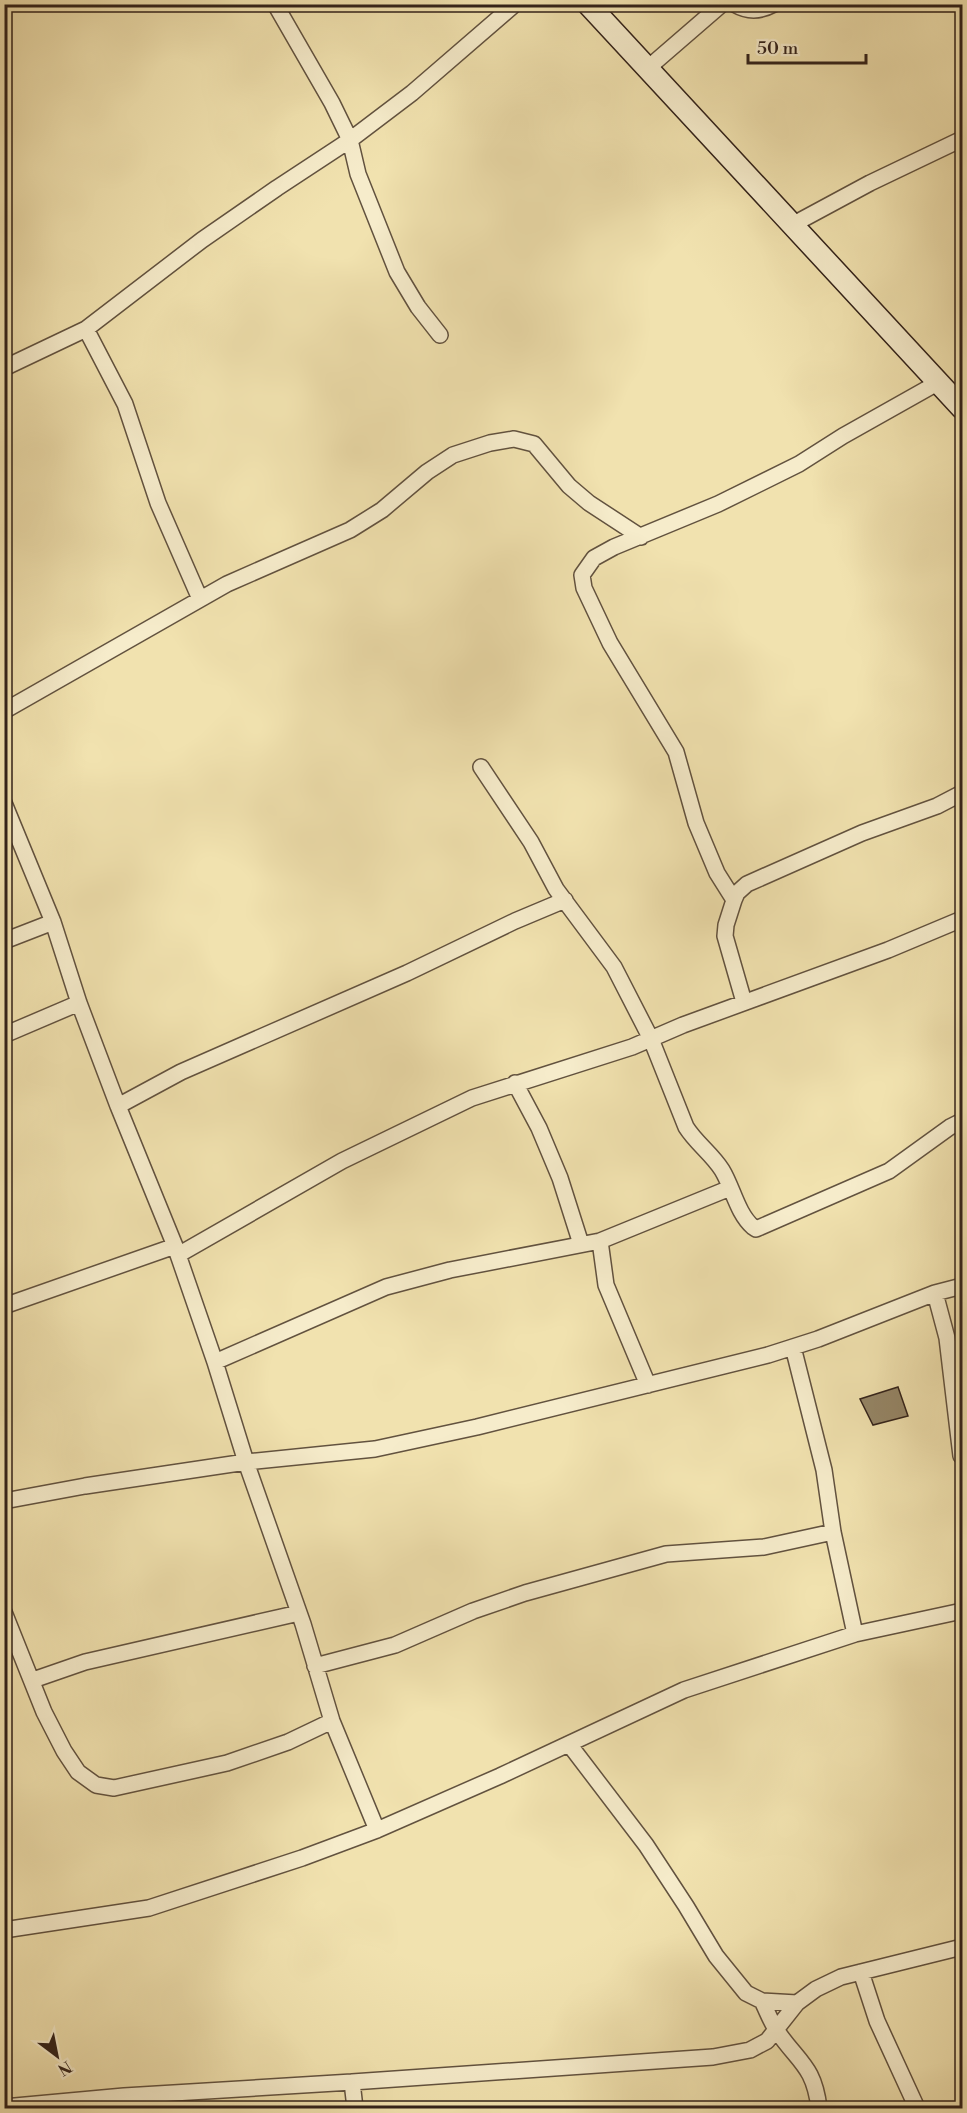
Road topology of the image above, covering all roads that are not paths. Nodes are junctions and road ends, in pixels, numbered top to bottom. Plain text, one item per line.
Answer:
1 (275, 4) edge
2 (515, 4) edge
3 (588, 4) edge
4 (722, 4) edge
5 (734, 4) edge
6 (774, 4) edge
7 (648, 68) junction
8 (350, 140) junction
9 (963, 140) edge
10 (792, 225) junction
11 (86, 329) junction
12 (440, 335) dead end
13 (4, 368) edge
14 (939, 382) junction
15 (963, 408) edge
16 (641, 537) junction
17 (200, 599) junction
18 (4, 711) edge
19 (481, 767) dead end
20 (963, 793) edge
21 (4, 803) edge
22 (565, 900) junction
23 (734, 900) junction
24 (963, 918) edge
25 (53, 922) junction
26 (4, 941) edge
27 (744, 1002) junction
28 (79, 1003) junction
29 (4, 1035) edge
30 (651, 1039) junction
31 (515, 1083) junction
32 (118, 1106) junction
33 (963, 1121) edge
34 (730, 1188) junction
35 (600, 1241) junction
36 (581, 1244) junction
37 (177, 1251) junction
38 (963, 1286) edge
39 (935, 1293) junction
40 (4, 1306) edge
41 (793, 1347) junction
42 (215, 1362) junction
43 (648, 1385) junction
44 (961, 1456) dead end
45 (246, 1462) junction
46 (4, 1501) edge
47 (833, 1532) junction
48 (963, 1611) edge
49 (4, 1612) edge
50 (299, 1613) junction
51 (855, 1634) junction
52 (315, 1666) junction
53 (33, 1680) junction
54 (332, 1721) junction
55 (568, 1744) junction
56 (377, 1830) junction
57 (4, 1930) edge
58 (963, 1947) edge
59 (861, 1972) junction
60 (762, 2001) junction
61 (797, 2003) junction
62 (776, 2030) junction
63 (352, 2082) junction
64 (4, 2108) edge
65 (356, 2109) edge
66 (819, 2109) edge
67 (918, 2109) edge

1 - 8 street
2 - 8 street
3 - 7 street
4 - 7 street
5 - 6 street
7 - 10 street
8 - 11 street
8 - 12 street
9 - 10 street
10 - 14 street
11 - 13 street
11 - 17 street
14 - 15 street
14 - 16 street
16 - 17 street
16 - 23 street
17 - 18 street
19 - 22 street
20 - 23 street
21 - 25 street
22 - 30 street
22 - 32 street
23 - 27 street
24 - 27 street
25 - 26 street
25 - 28 street
27 - 30 street
28 - 29 street
28 - 32 street
30 - 31 street
30 - 34 street
31 - 36 street
31 - 37 street
32 - 37 street
33 - 34 street
34 - 35 street
35 - 36 street
35 - 43 street
36 - 42 street
37 - 40 street
37 - 42 street
38 - 39 street
39 - 41 street
39 - 44 street
41 - 43 street
41 - 47 street
42 - 45 street
43 - 45 street
45 - 46 street
45 - 50 street
47 - 51 street
47 - 52 street
48 - 51 street
49 - 53 street
50 - 52 street
50 - 53 street
51 - 55 street
52 - 54 street
53 - 54 street
54 - 56 street
55 - 56 street
55 - 60 street
56 - 57 street
58 - 59 street
59 - 61 street
59 - 67 street
60 - 61 street
60 - 62 street
61 - 62 street
62 - 63 street
62 - 66 street
63 - 64 street
63 - 65 street

